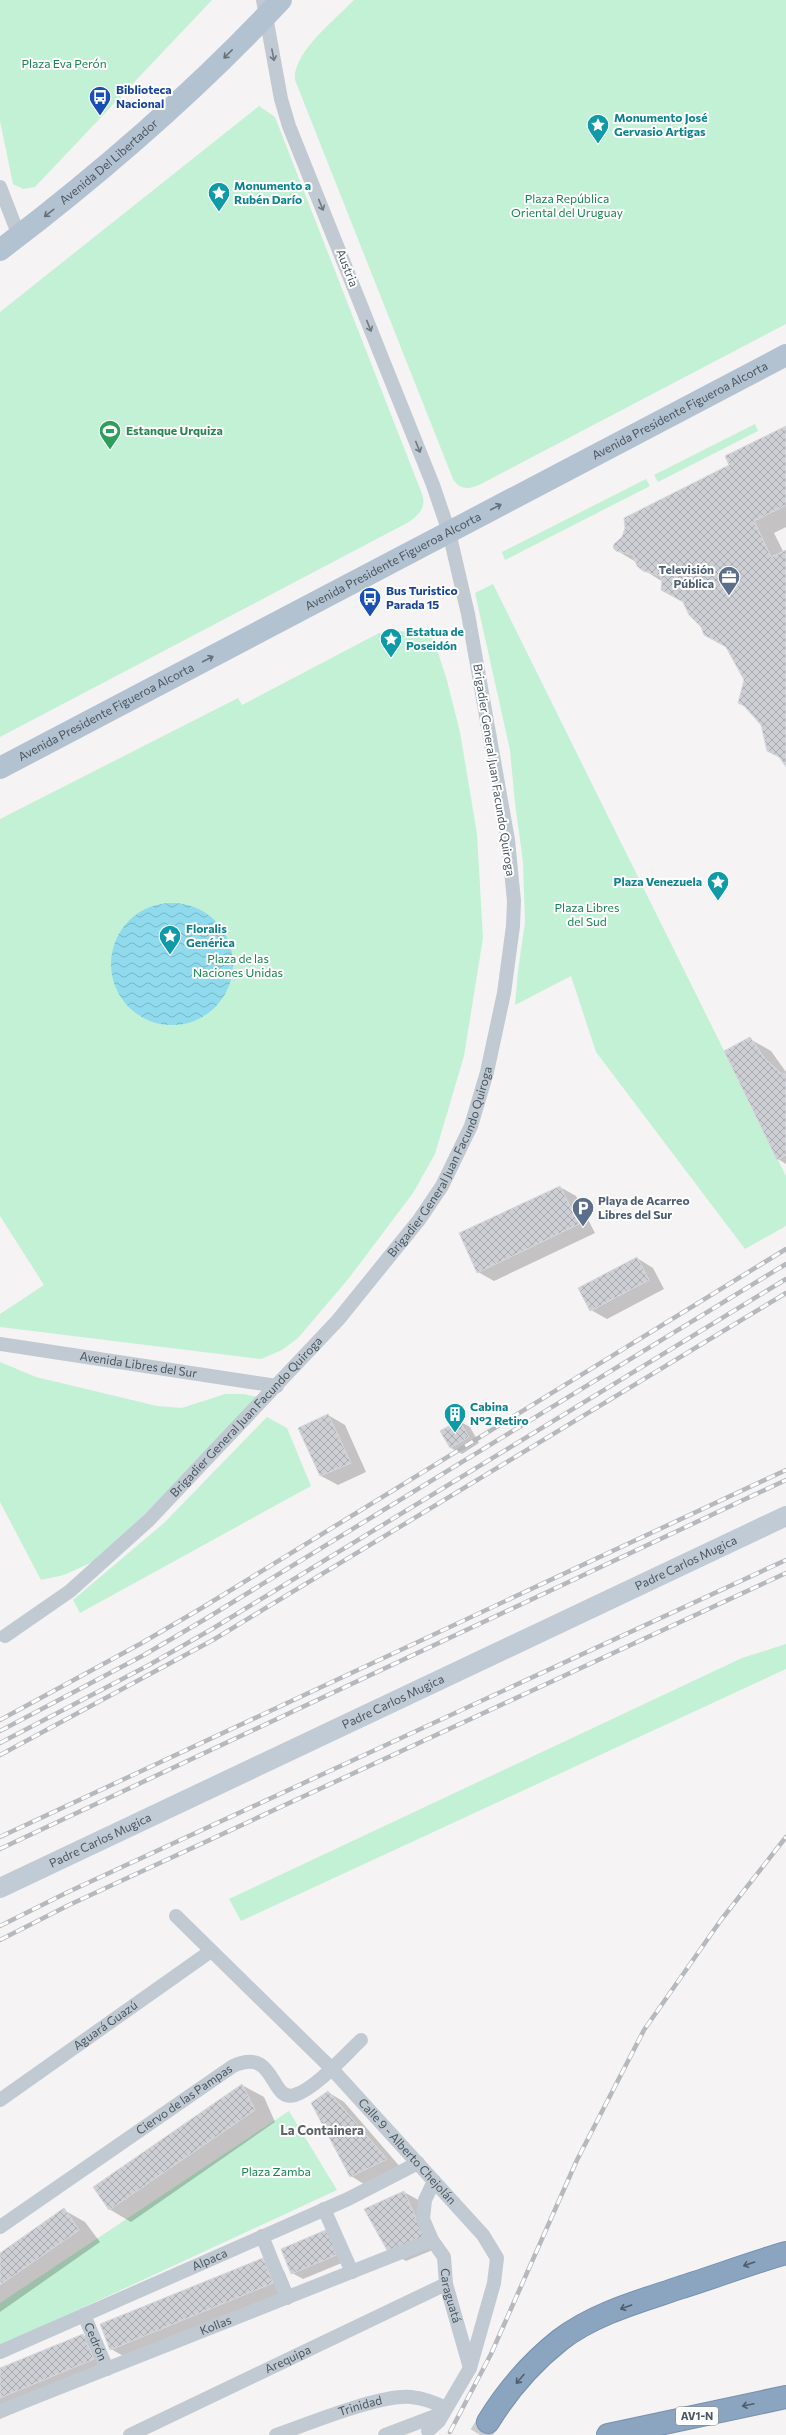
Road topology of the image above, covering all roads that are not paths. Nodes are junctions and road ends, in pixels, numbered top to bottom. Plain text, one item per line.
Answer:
1 (282, 0) edge
2 (264, 8) edge
3 (0, 187) edge
4 (19, 236) junction
5 (0, 250) edge
6 (786, 355) edge
7 (449, 532) junction
8 (0, 768) edge
9 (0, 1344) edge
10 (277, 1386) junction
11 (786, 1516) edge
12 (5, 1636) dead end
13 (0, 1888) edge
14 (176, 1916) dead end
15 (211, 1951) junction
16 (361, 2040) dead end
17 (331, 2068) junction
18 (0, 2100) edge
19 (418, 2163) junction
20 (434, 2180) junction
21 (324, 2209) junction
22 (0, 2227) edge
23 (262, 2236) junction
24 (432, 2240) junction
25 (786, 2253) edge
26 (352, 2272) junction
27 (446, 2284) junction
28 (287, 2298) junction
29 (84, 2315) junction
30 (0, 2352) edge
31 (470, 2368) junction
32 (107, 2369) junction
33 (786, 2397) edge
34 (445, 2410) junction
35 (0, 2411) edge
36 (488, 2422) tunnel mouth
37 (428, 2431) dead end
38 (130, 2435) edge
39 (276, 2435) edge
40 (385, 2435) edge
41 (608, 2435) edge

1 - 2 main road, Avenida Del Libertador
2 -> 4 main road, Avenida Del Libertador
2 -> 7 street, Austria
3 - 4 street
4 - 5 main road, Avenida Del Libertador
7 -> 6 main road, Avenida Presidente Figueroa Alcorta
8 -> 7 main road, Avenida Presidente Figueroa Alcorta
7 - 10 street, Brigadier General Juan Facundo Quiroga
9 - 10 street, Avenida Libres del Sur
10 - 12 street, Brigadier General Juan Facundo Quiroga
11 - 13 street, Padre Carlos Mugica
14 - 15 street, Calle 9 - Alberto Chejolán
15 - 17 street, Calle 9 - Alberto Chejolán
15 - 18 street, Aguará Guazú
16 - 17 street, Ciervo de las Pampas
17 - 19 street, Calle 9 - Alberto Chejolán
17 - 22 street, Ciervo de las Pampas
19 - 20 street, Calle 9 - Alberto Chejolán
19 - 21 street, Alpaca
20 - 24 street, Caraguatá
20 - 31 street, Calle 9 - Alberto Chejolán
21 - 23 street, Alpaca
21 - 26 street
23 - 28 street
23 - 29 street, Alpaca
24 - 26 street, Kollas
24 - 27 street, Caraguatá
25 -> 36 highway
26 - 28 street, Kollas
27 - 31 street, Caraguatá
27 - 38 street, Arequipa
28 - 32 street, Kollas
29 - 30 street, Alpaca
29 - 32 street, Cedrón
31 - 34 street, Calle 9 - Alberto Chejolán
32 - 35 street, Kollas
33 -> 41 highway, AV1-N
34 - 37 street, Calle 9 - Alberto Chejolán
34 - 39 street, Trinidad
34 - 40 street

